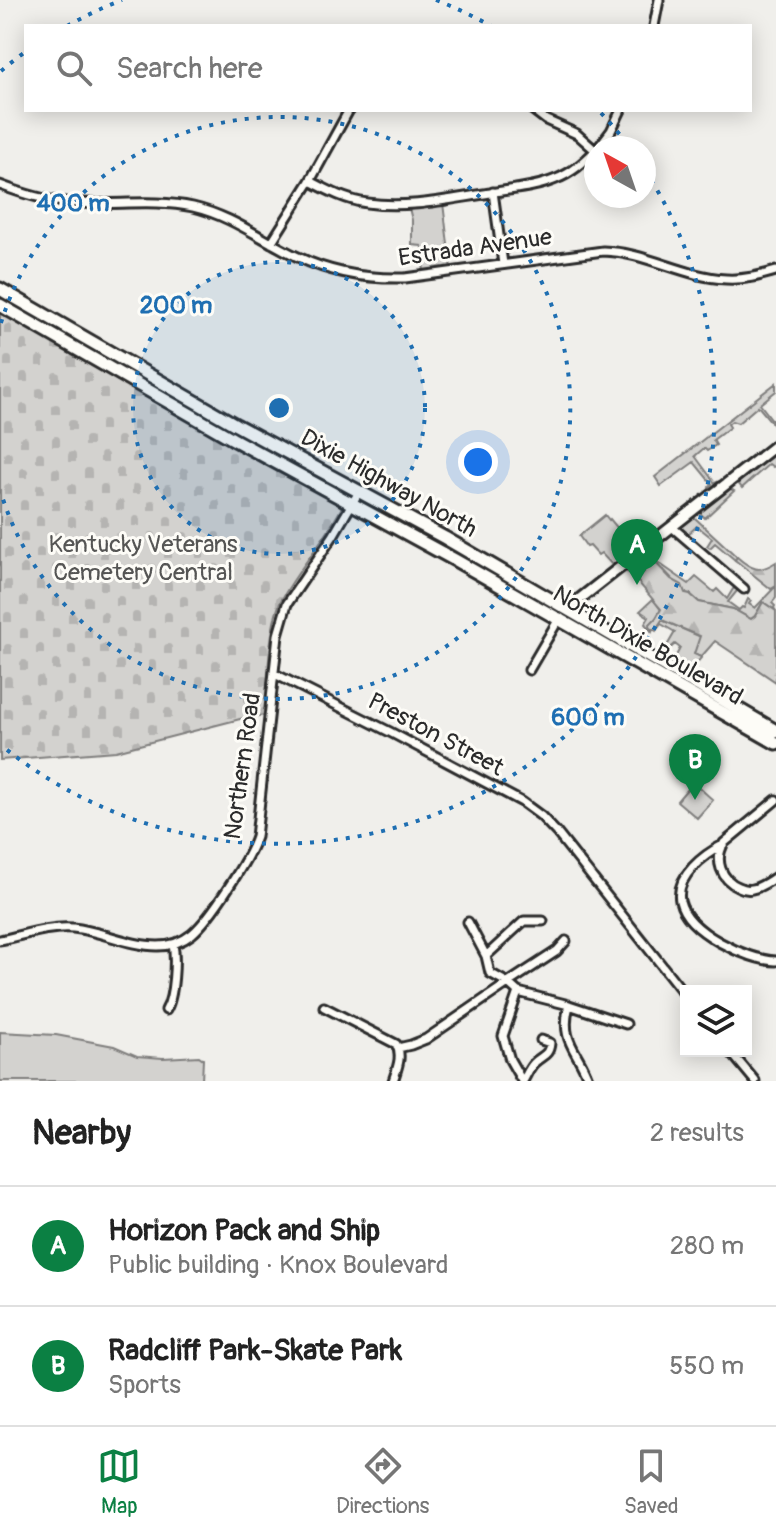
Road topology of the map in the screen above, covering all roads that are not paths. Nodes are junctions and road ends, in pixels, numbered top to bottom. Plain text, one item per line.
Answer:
1 (659, 0) edge
2 (654, 24) edge
3 (348, 112) edge
4 (536, 112) edge
5 (620, 112) edge
6 (607, 136) edge
7 (584, 140) edge
8 (584, 161) edge
9 (310, 181) junction
10 (0, 185) edge
11 (493, 192) junction
12 (271, 243) junction
13 (503, 264) junction
14 (776, 271) edge
15 (0, 289) edge
16 (0, 305) edge
17 (776, 445) edge
18 (360, 490) junction
19 (352, 504) junction
20 (672, 527) junction
21 (506, 573) joint
22 (498, 584) joint
23 (744, 589) dead end
24 (567, 609) junction
25 (558, 619) junction
26 (529, 670) dead end
27 (275, 674) junction
28 (776, 731) edge
29 (776, 743) edge
30 (776, 800) edge
31 (723, 845) junction
32 (776, 877) edge
33 (543, 921) dead end
34 (468, 922) dead end
35 (0, 940) edge
36 (566, 941) dead end
37 (173, 944) junction
38 (486, 956) junction
39 (776, 961) edge
40 (508, 983) junction
41 (680, 988) edge
42 (518, 992) junction
43 (569, 1005) junction
44 (324, 1007) dead end
45 (166, 1010) dead end
46 (626, 1024) dead end
47 (541, 1040) dead end
48 (398, 1048) junction
49 (735, 1057) edge
50 (393, 1081) edge
51 (522, 1081) edge
52 (589, 1081) edge
53 (755, 1081) edge

1 - 2 street
3 - 9 street
4 - 7 street
5 - 6 street
8 - 11 street
9 - 11 street
9 - 12 street
10 - 12 street, Estrada Avenue
11 - 13 street
12 - 13 street, Estrada Avenue
13 - 14 street, Estrada Avenue
15 - 18 highway, Dixie Highway North
16 - 19 highway, Dixie Highway North
17 - 20 main road
18 - 19 street
18 - 21 highway, Dixie Highway North
19 - 22 highway, Dixie Highway North
19 - 27 street
20 - 23 street
20 - 24 main road
21 - 24 highway, North Dixie Boulevard
22 - 25 highway, North Dixie Boulevard
24 - 25 street
24 - 28 highway, North Dixie Boulevard
25 - 26 street
25 - 29 highway, North Dixie Boulevard
27 - 37 street, Northern Road
27 - 41 street, Preston Street
30 - 31 street
31 - 32 street
31 - 39 street
33 - 38 street
34 - 38 street
35 - 37 street
36 - 40 street
37 - 45 street
38 - 40 street
40 - 42 street
40 - 48 street
42 - 43 street
42 - 51 street
43 - 46 street
43 - 52 street
44 - 48 street
47 - 51 street
48 - 50 street
49 - 53 street

